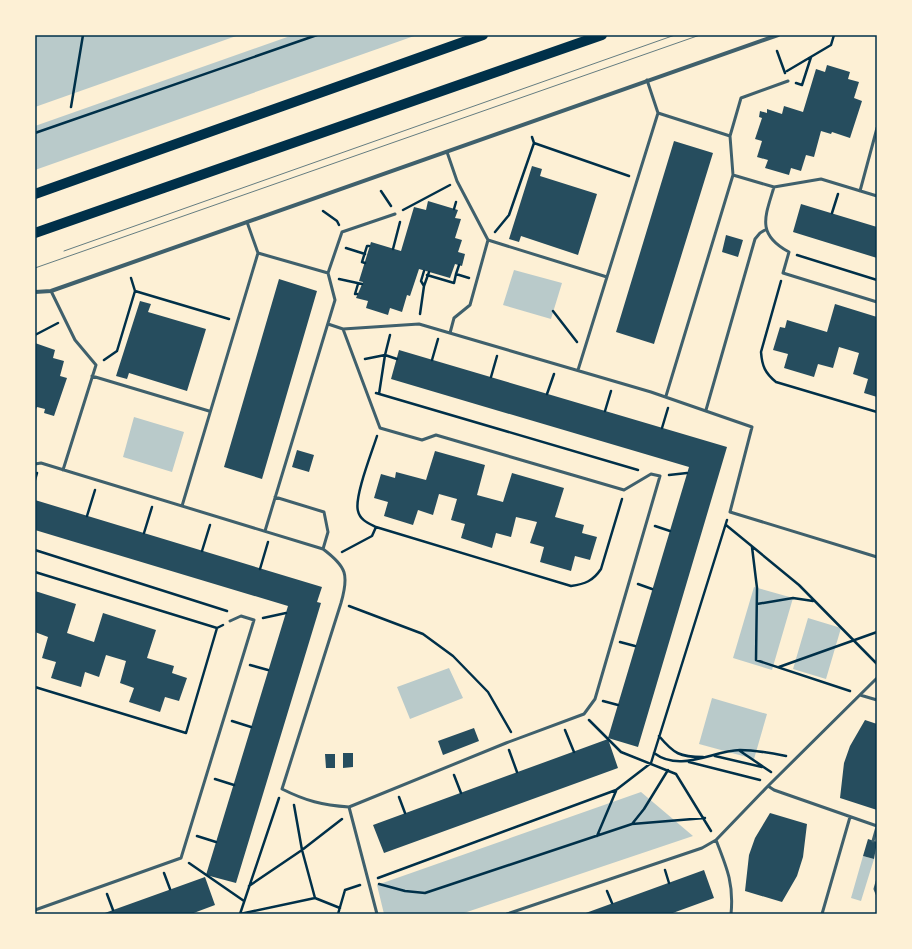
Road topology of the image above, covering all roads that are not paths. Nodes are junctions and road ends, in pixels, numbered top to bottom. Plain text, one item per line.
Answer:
1 (483, 35) edge
2 (602, 35) edge
3 (778, 35) edge
4 (647, 80) junction
5 (788, 81) dead end
6 (658, 113) junction
7 (877, 128) edge
8 (730, 136) junction
9 (447, 152) junction
10 (734, 175) junction
11 (774, 187) junction
12 (860, 191) junction
13 (35, 194) edge
14 (877, 196) edge
15 (395, 214) road end
16 (247, 222) junction
17 (765, 230) junction
18 (35, 233) edge
19 (488, 240) junction
20 (258, 253) junction
21 (328, 273) junction
22 (607, 277) junction
23 (51, 291) junction
24 (35, 292) edge
25 (877, 302) edge
26 (328, 324) junction
27 (343, 329) junction
28 (450, 333) junction
29 (578, 370) junction
30 (92, 376) junction
31 (666, 396) junction
32 (706, 410) junction
33 (209, 411) junction
34 (35, 464) edge
35 (63, 470) junction
36 (275, 497) junction
37 (182, 506) junction
38 (265, 531) junction
39 (323, 549) junction
40 (877, 558) edge
41 (230, 621) dead end
42 (877, 678) edge
43 (860, 695) junction
44 (877, 700) edge
45 (768, 786) junction
46 (349, 807) junction
47 (850, 817) junction
48 (877, 827) edge
49 (716, 840) junction
50 (873, 841) dead end
51 (877, 882) edge
52 (877, 894) edge
53 (35, 910) edge
54 (377, 914) edge
55 (508, 914) edge
56 (731, 914) edge
57 (822, 914) edge

1 - 13 main road
2 - 18 main road
3 - 4 street
4 - 6 lane
4 - 9 street
5 - 8 lane
6 - 8 lane
6 - 22 lane
7 - 12 lane
8 - 10 lane
9 - 16 street
9 - 19 lane
10 - 11 lane
10 - 31 lane
11 - 12 lane
11 - 17 lane
12 - 14 lane
15 - 21 lane
16 - 20 lane
16 - 23 street
17 - 25 lane
17 - 32 lane
19 - 22 lane
19 - 28 lane
20 - 21 lane
20 - 33 lane
21 - 26 lane
22 - 29 lane
23 - 24 street
23 - 30 lane
26 - 27 lane
26 - 36 lane
27 - 28 lane
27 - 46 lane
28 - 29 lane
29 - 31 lane
30 - 33 lane
30 - 35 lane
31 - 32 lane
32 - 40 lane
33 - 37 lane
34 - 35 lane
35 - 37 lane
36 - 38 lane
36 - 39 lane
37 - 38 lane
38 - 39 lane
39 - 46 lane
41 - 53 lane
42 - 43 lane
43 - 44 lane
43 - 45 lane
45 - 47 lane
45 - 49 lane
46 - 54 lane
47 - 48 lane
47 - 57 lane
48 - 50 lane
49 - 55 lane
49 - 56 lane
51 - 52 lane

